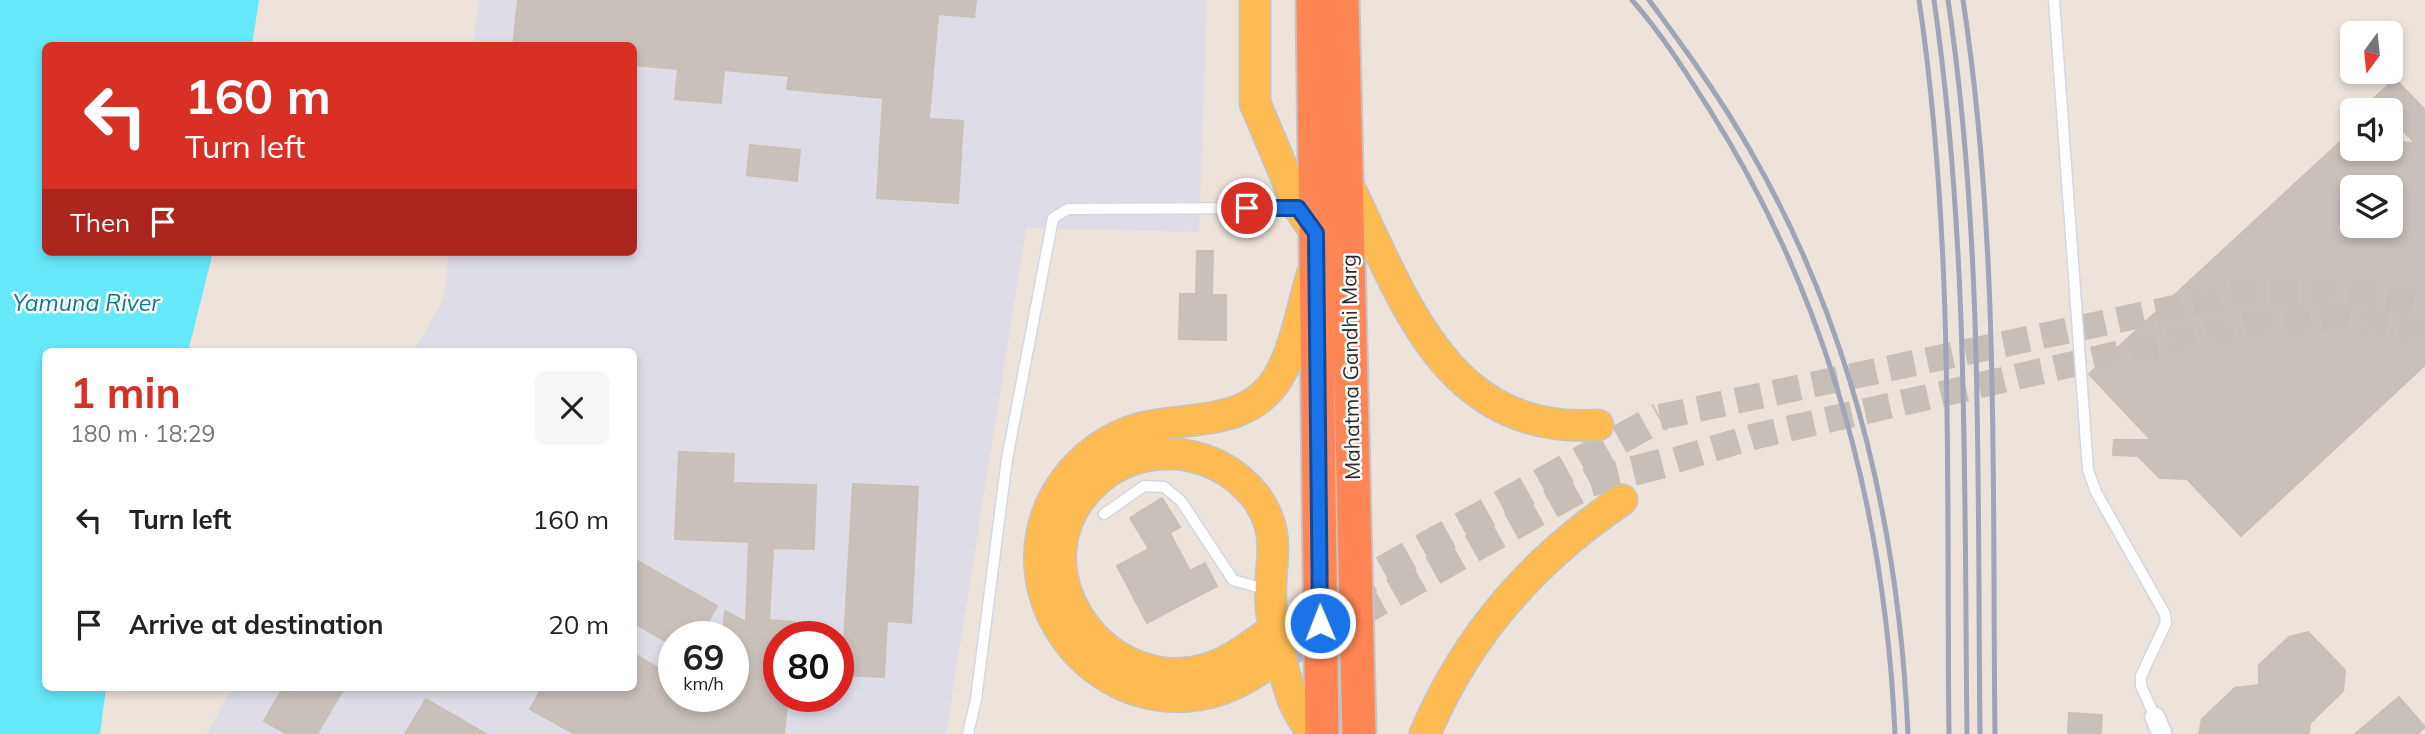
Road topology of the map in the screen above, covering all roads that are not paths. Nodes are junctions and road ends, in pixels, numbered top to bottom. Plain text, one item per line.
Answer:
1 (1255, 0) edge
2 (1313, 0) edge
3 (1342, 0) edge
4 (2054, 0) edge
5 (1346, 180) junction
6 (1310, 234) junction
7 (1598, 425) dead end
8 (1622, 500) dead end
9 (1104, 514) dead end
10 (1272, 591) junction
11 (2158, 725) edge
12 (968, 734) edge
13 (1313, 734) edge
14 (1322, 734) edge
15 (1359, 734) edge
16 (1425, 734) edge

1 - 6 main road
2 - 6 highway, Mahatma Gandhi Marg
3 - 5 highway, Mahatma Gandhi Marg
4 - 11 lane
5 - 7 main road
5 - 15 highway, Mahatma Gandhi Marg
6 - 10 main road
6 - 12 lane
6 - 14 highway, Mahatma Gandhi Marg
8 - 16 main road
9 - 10 lane
10 - 13 main road

